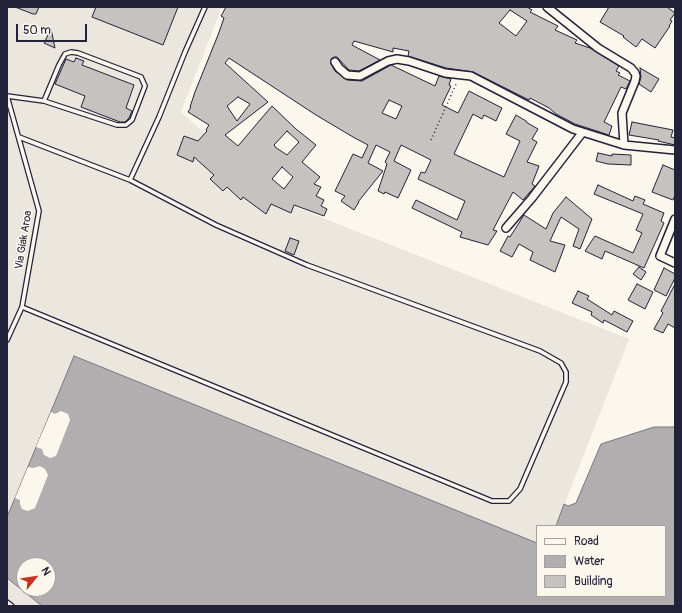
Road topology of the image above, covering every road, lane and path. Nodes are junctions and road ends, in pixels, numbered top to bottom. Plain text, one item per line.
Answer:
1 (206, 7) edge
2 (547, 7) edge
3 (335, 62) dead end
4 (460, 75) junction
5 (7, 96) edge
6 (44, 101) junction
7 (582, 133) junction
8 (19, 137) junction
9 (431, 140) dead end
10 (624, 145) junction
11 (675, 150) edge
12 (130, 180) junction
13 (675, 219) edge
14 (506, 228) dead end
15 (675, 263) edge
16 (22, 307) junction
17 (7, 340) edge
18 (7, 602) edge
19 (12, 606) edge

1 - 12 lane
2 - 10 street
3 - 4 street
4 - 7 street
4 - 9 path
5 - 6 lane
5 - 8 lane, Via Giak Aroa
6 - 6 lane
7 - 10 street
7 - 14 street
8 - 12 lane
8 - 16 lane, Via Giak Aroa
10 - 11 street
12 - 16 lane
13 - 15 street
16 - 17 lane, Via Giak Aroa
18 - 19 lane

